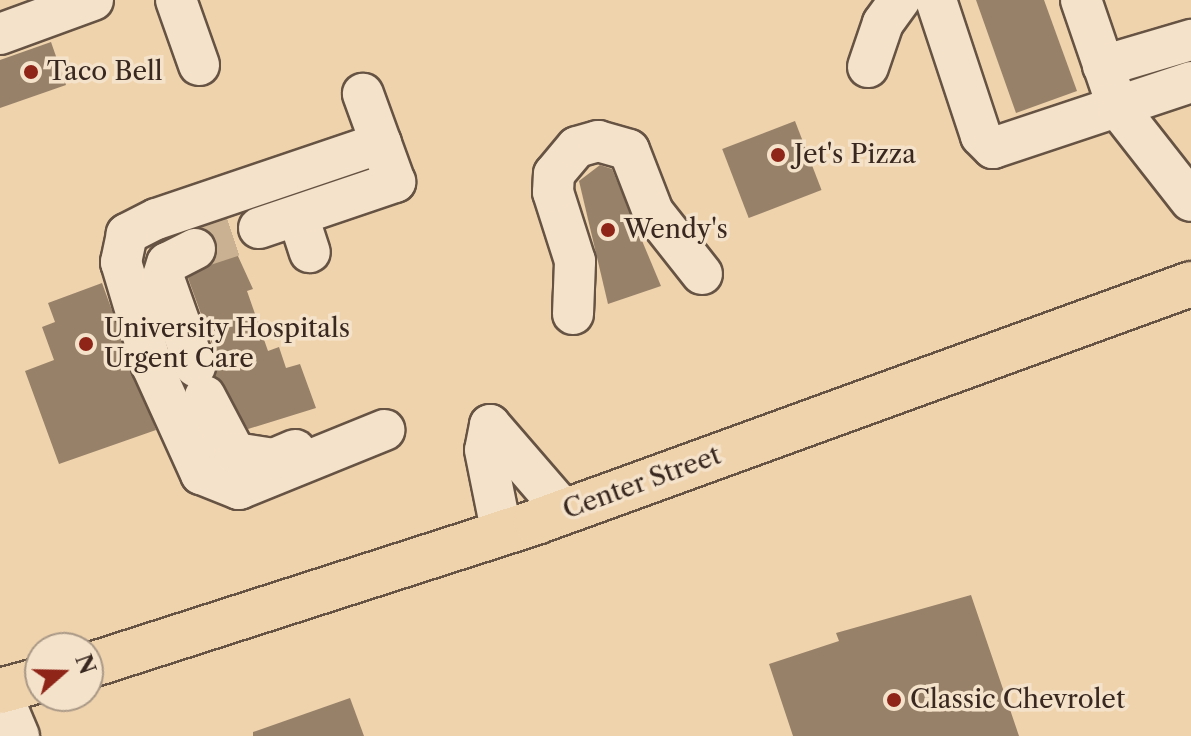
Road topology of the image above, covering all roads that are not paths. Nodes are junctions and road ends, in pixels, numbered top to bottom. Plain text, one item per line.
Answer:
1 (93, 0) edge
2 (176, 0) edge
3 (900, 0) edge
4 (936, 0) edge
5 (1081, 0) edge
6 (0, 34) edge
7 (1191, 40) edge
8 (199, 65) dead end
9 (1103, 66) junction
10 (868, 67) dead end
11 (1191, 82) edge
12 (363, 94) dead end
13 (1118, 108) junction
14 (388, 163) junction
15 (1191, 201) edge
16 (192, 243) tunnel mouth
17 (702, 274) dead end
18 (1191, 284) edge
19 (573, 314) dead end
20 (565, 512) junction
21 (502, 534) junction
22 (104, 661) edge
23 (24, 684) edge
24 (0, 691) edge
25 (19, 736) edge

1 - 6 street
2 - 8 street
3 - 10 street
4 - 13 street
5 - 9 street
7 - 9 street
9 - 13 street
11 - 13 street
12 - 14 street
13 - 15 street
14 - 14 street
14 - 16 street
17 - 19 street
18 - 20 main road, Center Street
20 - 21 main road, Center Street
20 - 21 street
21 - 22 main road, Center Street
23 - 24 main road
24 - 25 street

